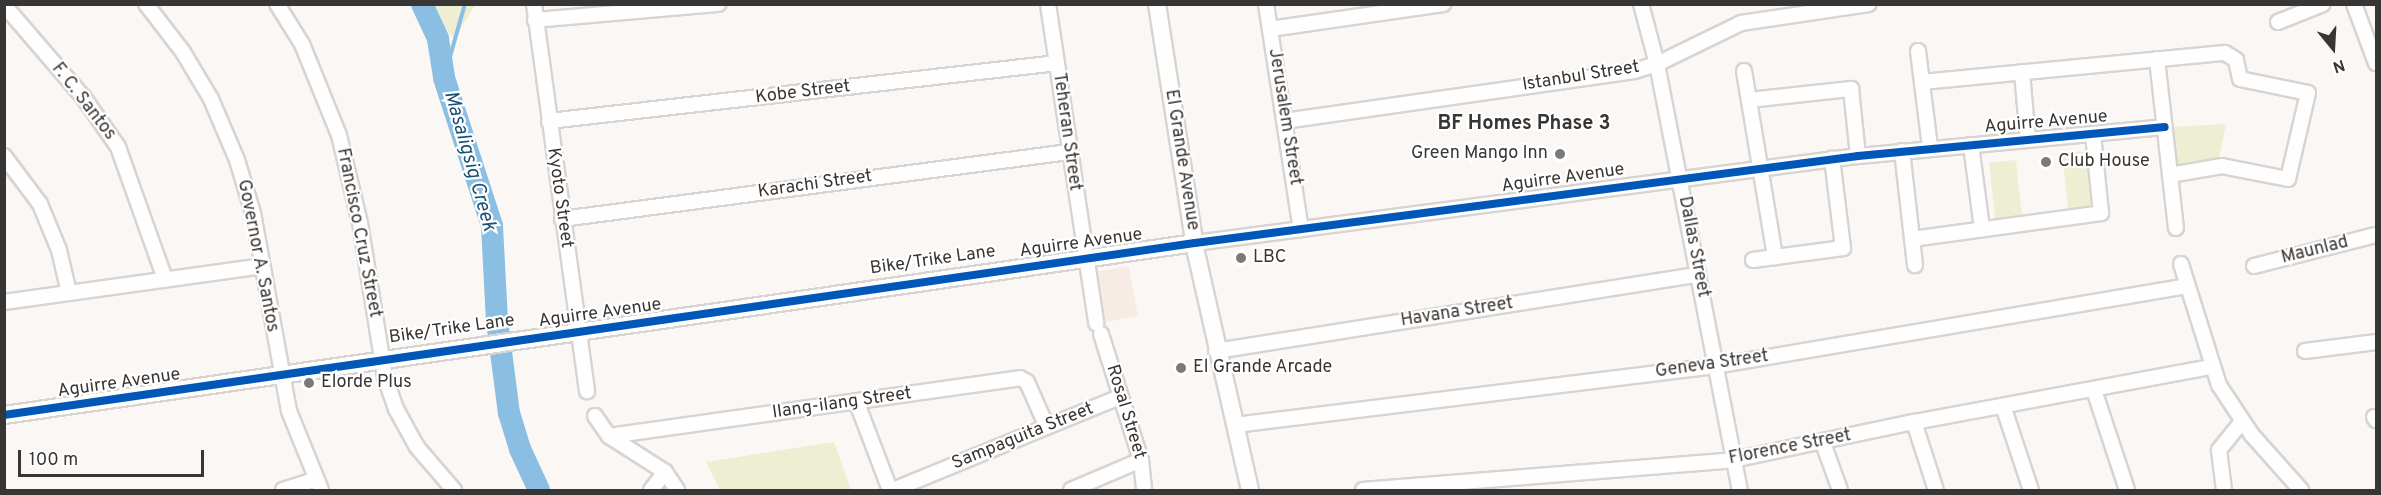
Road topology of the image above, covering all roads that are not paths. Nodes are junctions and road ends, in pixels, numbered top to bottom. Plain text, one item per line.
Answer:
1 (146, 4) edge
2 (277, 4) edge
3 (534, 4) edge
4 (718, 4) edge
5 (1048, 4) edge
6 (1157, 4) edge
7 (1266, 4) edge
8 (1443, 4) edge
9 (1641, 4) edge
10 (1869, 4) edge
11 (2323, 4) edge
12 (2354, 4) edge
13 (4, 5) edge
14 (535, 20) junction
15 (2278, 22) dead end
16 (1270, 29) junction
17 (1918, 51) dead end
18 (2157, 58) junction
19 (1057, 63) junction
20 (2376, 63) edge
21 (1657, 64) junction
22 (1744, 71) dead end
23 (2022, 72) junction
24 (1922, 81) junction
25 (1749, 100) junction
26 (549, 121) junction
27 (1284, 121) junction
28 (2165, 127) junction
29 (2093, 134) junction
30 (2028, 140) junction
31 (1971, 145) junction
32 (1930, 148) junction
33 (1069, 152) junction
34 (1902, 152) junction
35 (4, 156) edge
36 (1858, 156) junction
37 (1832, 159) junction
38 (1760, 168) junction
39 (2170, 175) junction
40 (1680, 179) junction
41 (562, 219) junction
42 (2176, 228) dead end
43 (1301, 229) junction
44 (1982, 229) junction
45 (2376, 235) edge
46 (1912, 238) junction
47 (1194, 243) junction
48 (1775, 257) junction
49 (1086, 259) junction
50 (1753, 260) dead end
51 (2181, 264) dead end
52 (1915, 265) dead end
53 (262, 266) junction
54 (2254, 266) dead end
55 (1698, 275) junction
56 (165, 279) junction
57 (2187, 286) junction
58 (69, 293) junction
59 (4, 302) edge
60 (578, 333) junction
61 (2376, 342) edge
62 (1216, 351) junction
63 (2305, 351) dead end
64 (382, 361) junction
65 (1715, 366) junction
66 (2211, 367) junction
67 (280, 376) junction
68 (2094, 390) junction
69 (587, 391) dead end
70 (1120, 397) junction
71 (857, 403) junction
72 (2003, 406) junction
73 (4, 415) edge
74 (595, 416) dead end
75 (1914, 422) junction
76 (2242, 422) junction
77 (1046, 425) junction
78 (1234, 425) junction
79 (609, 436) junction
80 (1823, 443) junction
81 (1141, 460) junction
82 (1733, 460) junction
83 (665, 472) junction
84 (318, 485) edge
85 (283, 490) edge
86 (454, 490) edge
87 (651, 490) edge
88 (677, 490) edge
89 (892, 490) edge
90 (1071, 490) edge
91 (1144, 490) edge
92 (1250, 490) edge
93 (1363, 490) edge
94 (1740, 490) edge
95 (1840, 490) edge
96 (1936, 490) edge
97 (2031, 490) edge
98 (2127, 490) edge
99 (2224, 490) edge
100 (2301, 490) edge

1 - 53 street, Governor A. Santos
2 - 64 street, Francisco Cruz Street
3 - 14 street, Kyoto Street
4 - 14 street
5 - 19 street, Teheran Street
6 - 47 street, El Grande Avenue
7 - 16 street, Jerusalem Street
8 - 16 street
9 - 21 street, Dallas Street
10 - 21 street, Istanbul Street
11 - 15 street
12 - 20 street
13 - 56 street, F. C. Santos
14 - 26 street, Kyoto Street
16 - 27 street, Jerusalem Street
17 - 24 street
18 - 23 street
18 - 28 street
18 - 39 street
19 - 26 street, Kobe Street
19 - 33 street, Teheran Street
21 - 27 street, Istanbul Street
21 - 40 street, Dallas Street
22 - 25 street
23 - 24 street
23 - 30 street
24 - 32 street
25 - 36 street
25 - 38 street
26 - 41 street, Kyoto Street
27 - 43 street, Jerusalem Street
28 - 29 street, Aguirre Avenue
28 - 39 street
29 - 30 street, Aguirre Avenue
29 - 44 street
30 - 31 street, Aguirre Avenue
31 - 32 street, Aguirre Avenue
31 - 44 street
32 - 34 street, Aguirre Avenue
33 - 41 street, Karachi Street
33 - 49 street, Teheran Street
34 - 36 street, Aguirre Avenue
34 - 46 street
35 - 58 street
36 - 37 street, Aguirre Avenue
37 - 38 street, Aguirre Avenue
37 - 48 street
38 - 40 street, Aguirre Avenue
38 - 48 street
39 - 42 street
40 - 43 street, Aguirre Avenue
40 - 55 street, Dallas Street
41 - 60 street, Kyoto Street
43 - 47 street, Aguirre Avenue
44 - 46 street
45 - 54 street, Maunlad
46 - 52 street
47 - 49 street, Aguirre Avenue
47 - 62 street, El Grande Avenue
48 - 50 street
49 - 60 street, Aguirre Avenue
49 - 70 street, Rosal Street
51 - 57 street
53 - 56 street
53 - 67 street, Governor A. Santos
55 - 62 street, Havana Street
55 - 65 street, Dallas Street
56 - 58 street
57 - 65 street, Geneva Street
57 - 66 street
58 - 59 street
60 - 64 street, Aguirre Avenue
60 - 69 street, Kyoto Street
61 - 63 street
62 - 78 street, El Grande Avenue
64 - 67 street, Aguirre Avenue
64 - 86 street, Francisco Cruz Street
65 - 78 street, Geneva Street
65 - 82 street, Dallas Street
66 - 68 street, Florence Street
66 - 76 street
67 - 73 street, Aguirre Avenue
67 - 84 street, Governor A. Santos
68 - 72 street, Florence Street
68 - 98 street
70 - 77 street, Sampaguita Street
70 - 81 street, Rosal Street
71 - 77 street, Ilang-ilang Street
71 - 79 street, Ilang-ilang Street
71 - 89 street
72 - 75 street, Florence Street
72 - 97 street
74 - 79 street
75 - 80 street, Florence Street
75 - 96 street
76 - 99 street
76 - 100 street
77 - 89 street, Sampaguita Street
78 - 92 street, El Grande Avenue
79 - 83 street
80 - 82 street, Florence Street
80 - 95 street
81 - 90 street
81 - 91 street, Rosal Street
82 - 93 street, Florence Street
82 - 94 street, Dallas Street
83 - 87 street
83 - 88 street
84 - 85 street

